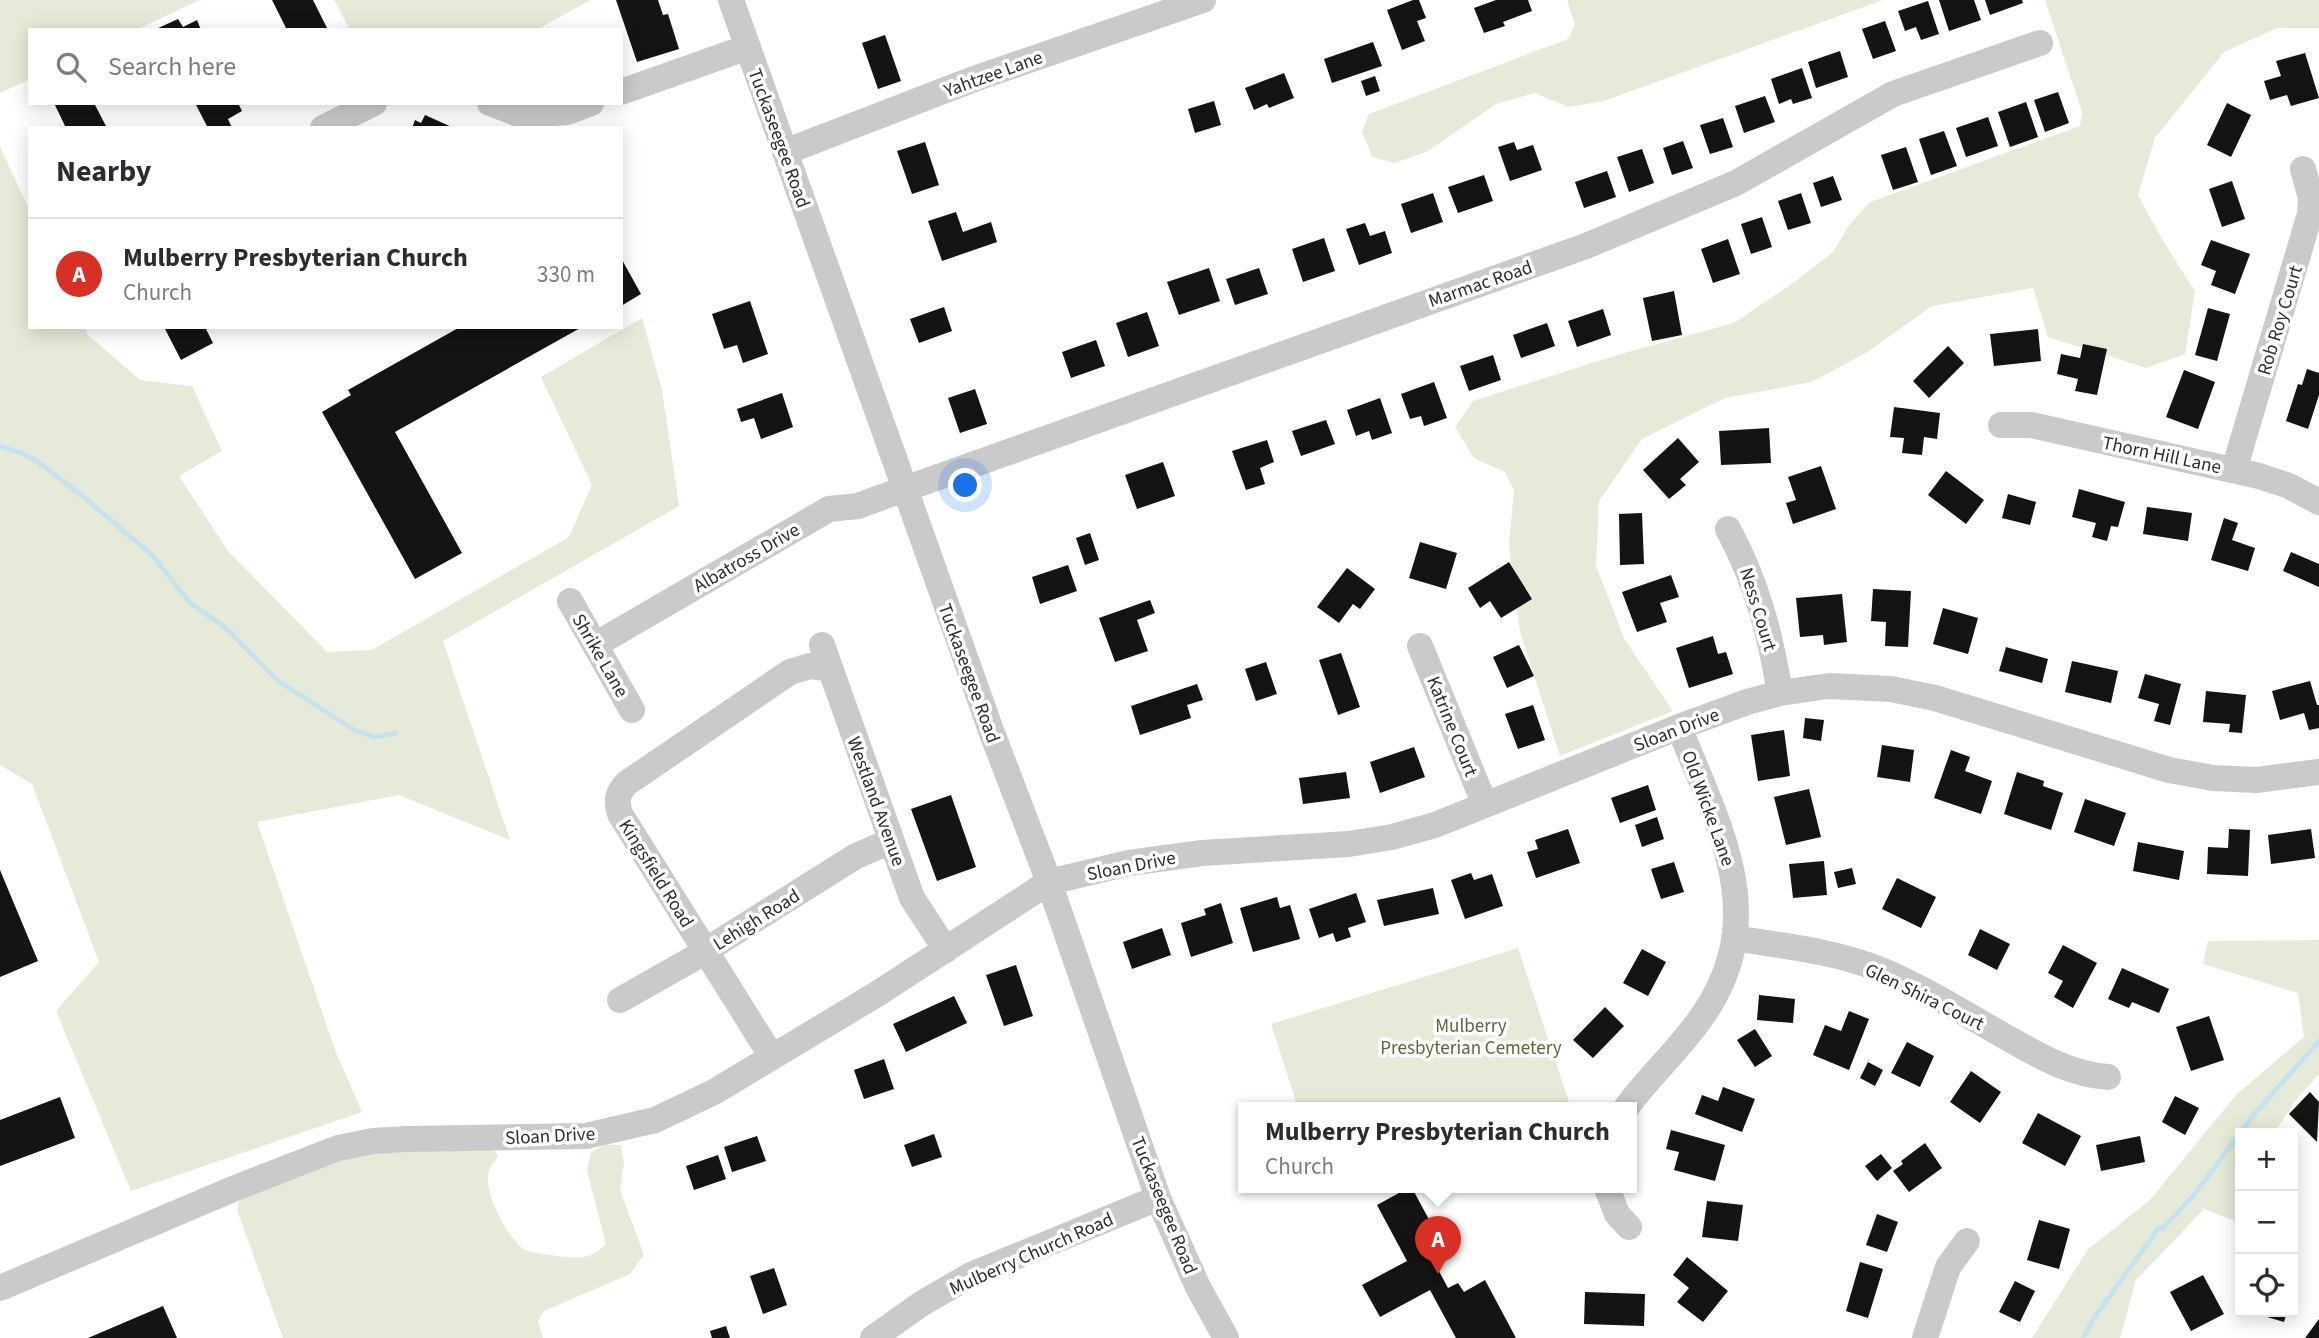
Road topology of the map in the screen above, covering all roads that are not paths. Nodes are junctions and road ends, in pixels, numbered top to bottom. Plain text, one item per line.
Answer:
1 (731, 0) edge
2 (1203, 0) edge
3 (2040, 43) dead end
4 (748, 47) junction
5 (623, 91) edge
6 (370, 105) edge
7 (495, 105) edge
8 (586, 105) edge
9 (327, 126) edge
10 (785, 152) junction
11 (2303, 169) dead end
12 (2001, 425) dead end
13 (2234, 470) junction
14 (904, 489) junction
15 (2319, 502) edge
16 (1728, 529) dead end
17 (570, 601) dead end
18 (595, 645) junction
19 (1420, 646) dead end
20 (826, 657) joint
21 (1780, 693) junction
22 (632, 710) dead end
23 (1679, 727) junction
24 (2319, 772) edge
25 (1485, 805) junction
26 (891, 841) junction
27 (1049, 882) junction
28 (1734, 938) junction
29 (946, 950) junction
30 (706, 951) junction
31 (620, 1000) dead end
32 (772, 1057) junction
33 (2108, 1077) dead end
34 (1630, 1102) edge
35 (1608, 1193) edge
36 (1158, 1198) junction
37 (1629, 1227) dead end
38 (1967, 1241) dead end
39 (0, 1288) edge
40 (873, 1338) edge
41 (1226, 1338) edge
42 (1925, 1338) edge

1 - 4 street, Tuckaseegee Road
2 - 10 street, Yahtzee Lane
3 - 14 street, Marmac Road
4 - 5 street
4 - 10 street, Tuckaseegee Road
6 - 9 street
7 - 8 street
10 - 14 street, Tuckaseegee Road
11 - 13 street, Rob Roy Court
12 - 13 street, Thorn Hill Lane
13 - 15 street, Thorn Hill Lane
14 - 18 street, Albatross Drive
14 - 27 street, Tuckaseegee Road
16 - 21 street, Ness Court
17 - 18 street, Shrike Lane
18 - 22 street, Shrike Lane
19 - 25 street, Katrine Court
20 - 26 street, Westland Avenue
20 - 30 street, Kingsfield Road
21 - 23 street, Sloan Drive
21 - 24 street, Sloan Drive
23 - 25 street, Sloan Drive
23 - 28 street, Old Wicke Lane
25 - 27 street, Sloan Drive
26 - 29 street, Westland Avenue
26 - 30 street, Lehigh Road
27 - 29 street, Sloan Drive
27 - 36 street, Tuckaseegee Road
28 - 33 street, Glen Shira Court
28 - 34 street, Old Wicke Lane
29 - 32 street, Sloan Drive
30 - 31 street, Lehigh Road
30 - 32 street, Kingsfield Road
32 - 39 street, Sloan Drive
35 - 37 street
36 - 40 street, Mulberry Church Road
36 - 41 street, Tuckaseegee Road
38 - 42 street

